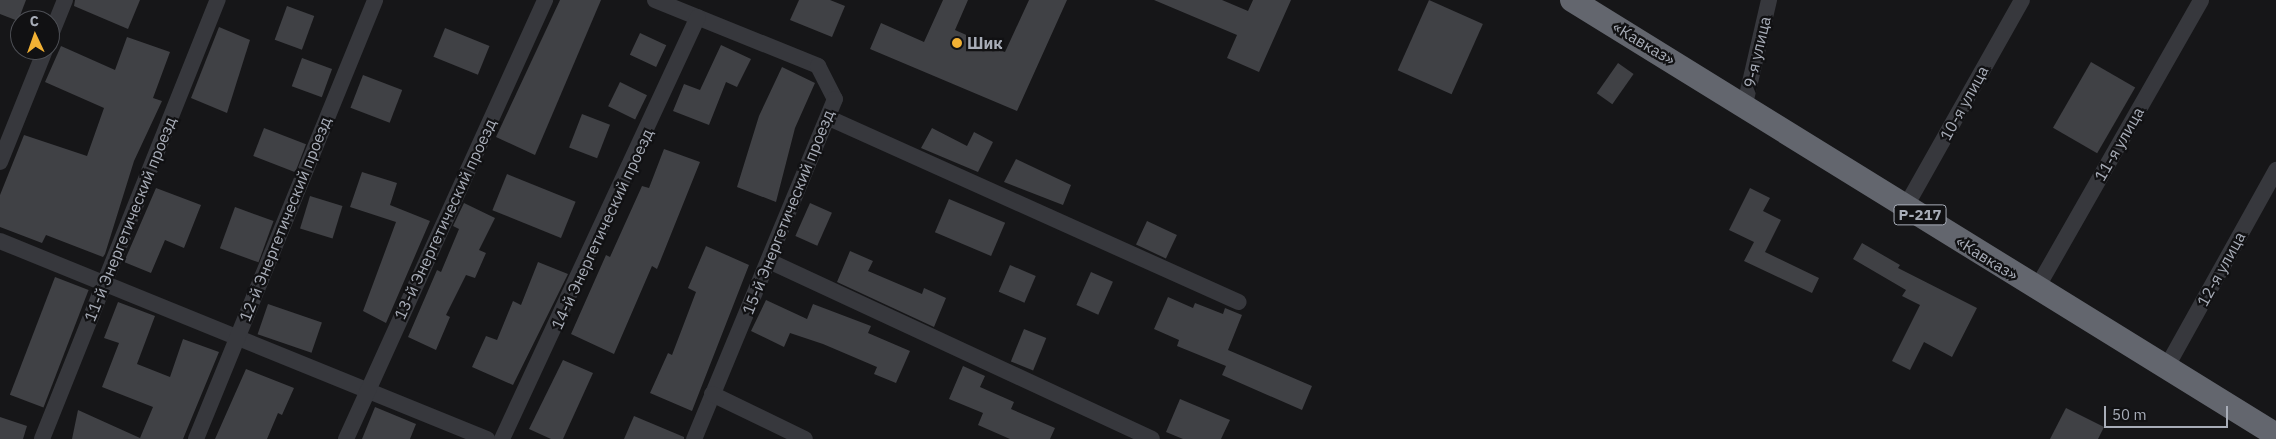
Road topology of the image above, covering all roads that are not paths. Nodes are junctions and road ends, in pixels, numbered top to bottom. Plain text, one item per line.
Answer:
1 (65, 0) edge
2 (218, 0) edge
3 (375, 0) edge
4 (545, 0) edge
5 (655, 0) edge
6 (1572, 0) edge
7 (1769, 0) edge
8 (2022, 0) edge
9 (2201, 0) edge
10 (60, 12) edge
11 (698, 17) junction
12 (41, 60) edge
13 (1745, 104) junction
14 (829, 118) junction
15 (0, 162) edge
16 (2276, 170) edge
17 (1906, 206) junction
18 (0, 241) edge
19 (769, 261) junction
20 (104, 284) junction
21 (2037, 288) junction
22 (1239, 302) dead end
23 (237, 338) junction
24 (2166, 368) junction
25 (365, 392) junction
26 (712, 394) junction
27 (2276, 435) edge
28 (42, 439) edge
29 (196, 439) edge
30 (346, 439) edge
31 (487, 439) edge
32 (502, 439) edge
33 (694, 439) edge
34 (805, 439) edge
35 (1152, 439) edge

1 - 10 street
2 - 20 street, 11-й Энергетический проезд
3 - 23 street, 12-й Энергетический проезд
4 - 25 street, 13-й Энергетический проезд
5 - 11 street, 15-й Энергетический проезд
6 - 13 highway, «Кавказ» / Р-217
7 - 13 street, 9-я улица
8 - 17 street, 10-я улица
9 - 21 street, 11-я улица
11 - 14 street, 15-й Энергетический проезд
11 - 32 street, 14-й Энергетический проезд
12 - 15 street
13 - 17 highway, «Кавказ» / Р-217
14 - 19 street, 15-й Энергетический проезд
14 - 22 street
16 - 24 street, 12-я улица
17 - 21 highway, «Кавказ» / Р-217
18 - 20 street
19 - 26 street, 15-й Энергетический проезд
19 - 35 street
20 - 23 street
20 - 28 street, 11-й Энергетический проезд
21 - 24 highway, «Кавказ» / Р-217
23 - 25 street
23 - 29 street, 12-й Энергетический проезд
24 - 27 highway, «Кавказ» / Р-217
25 - 30 street, 13-й Энергетический проезд
25 - 31 street
26 - 33 street, 15-й Энергетический проезд
26 - 34 street

